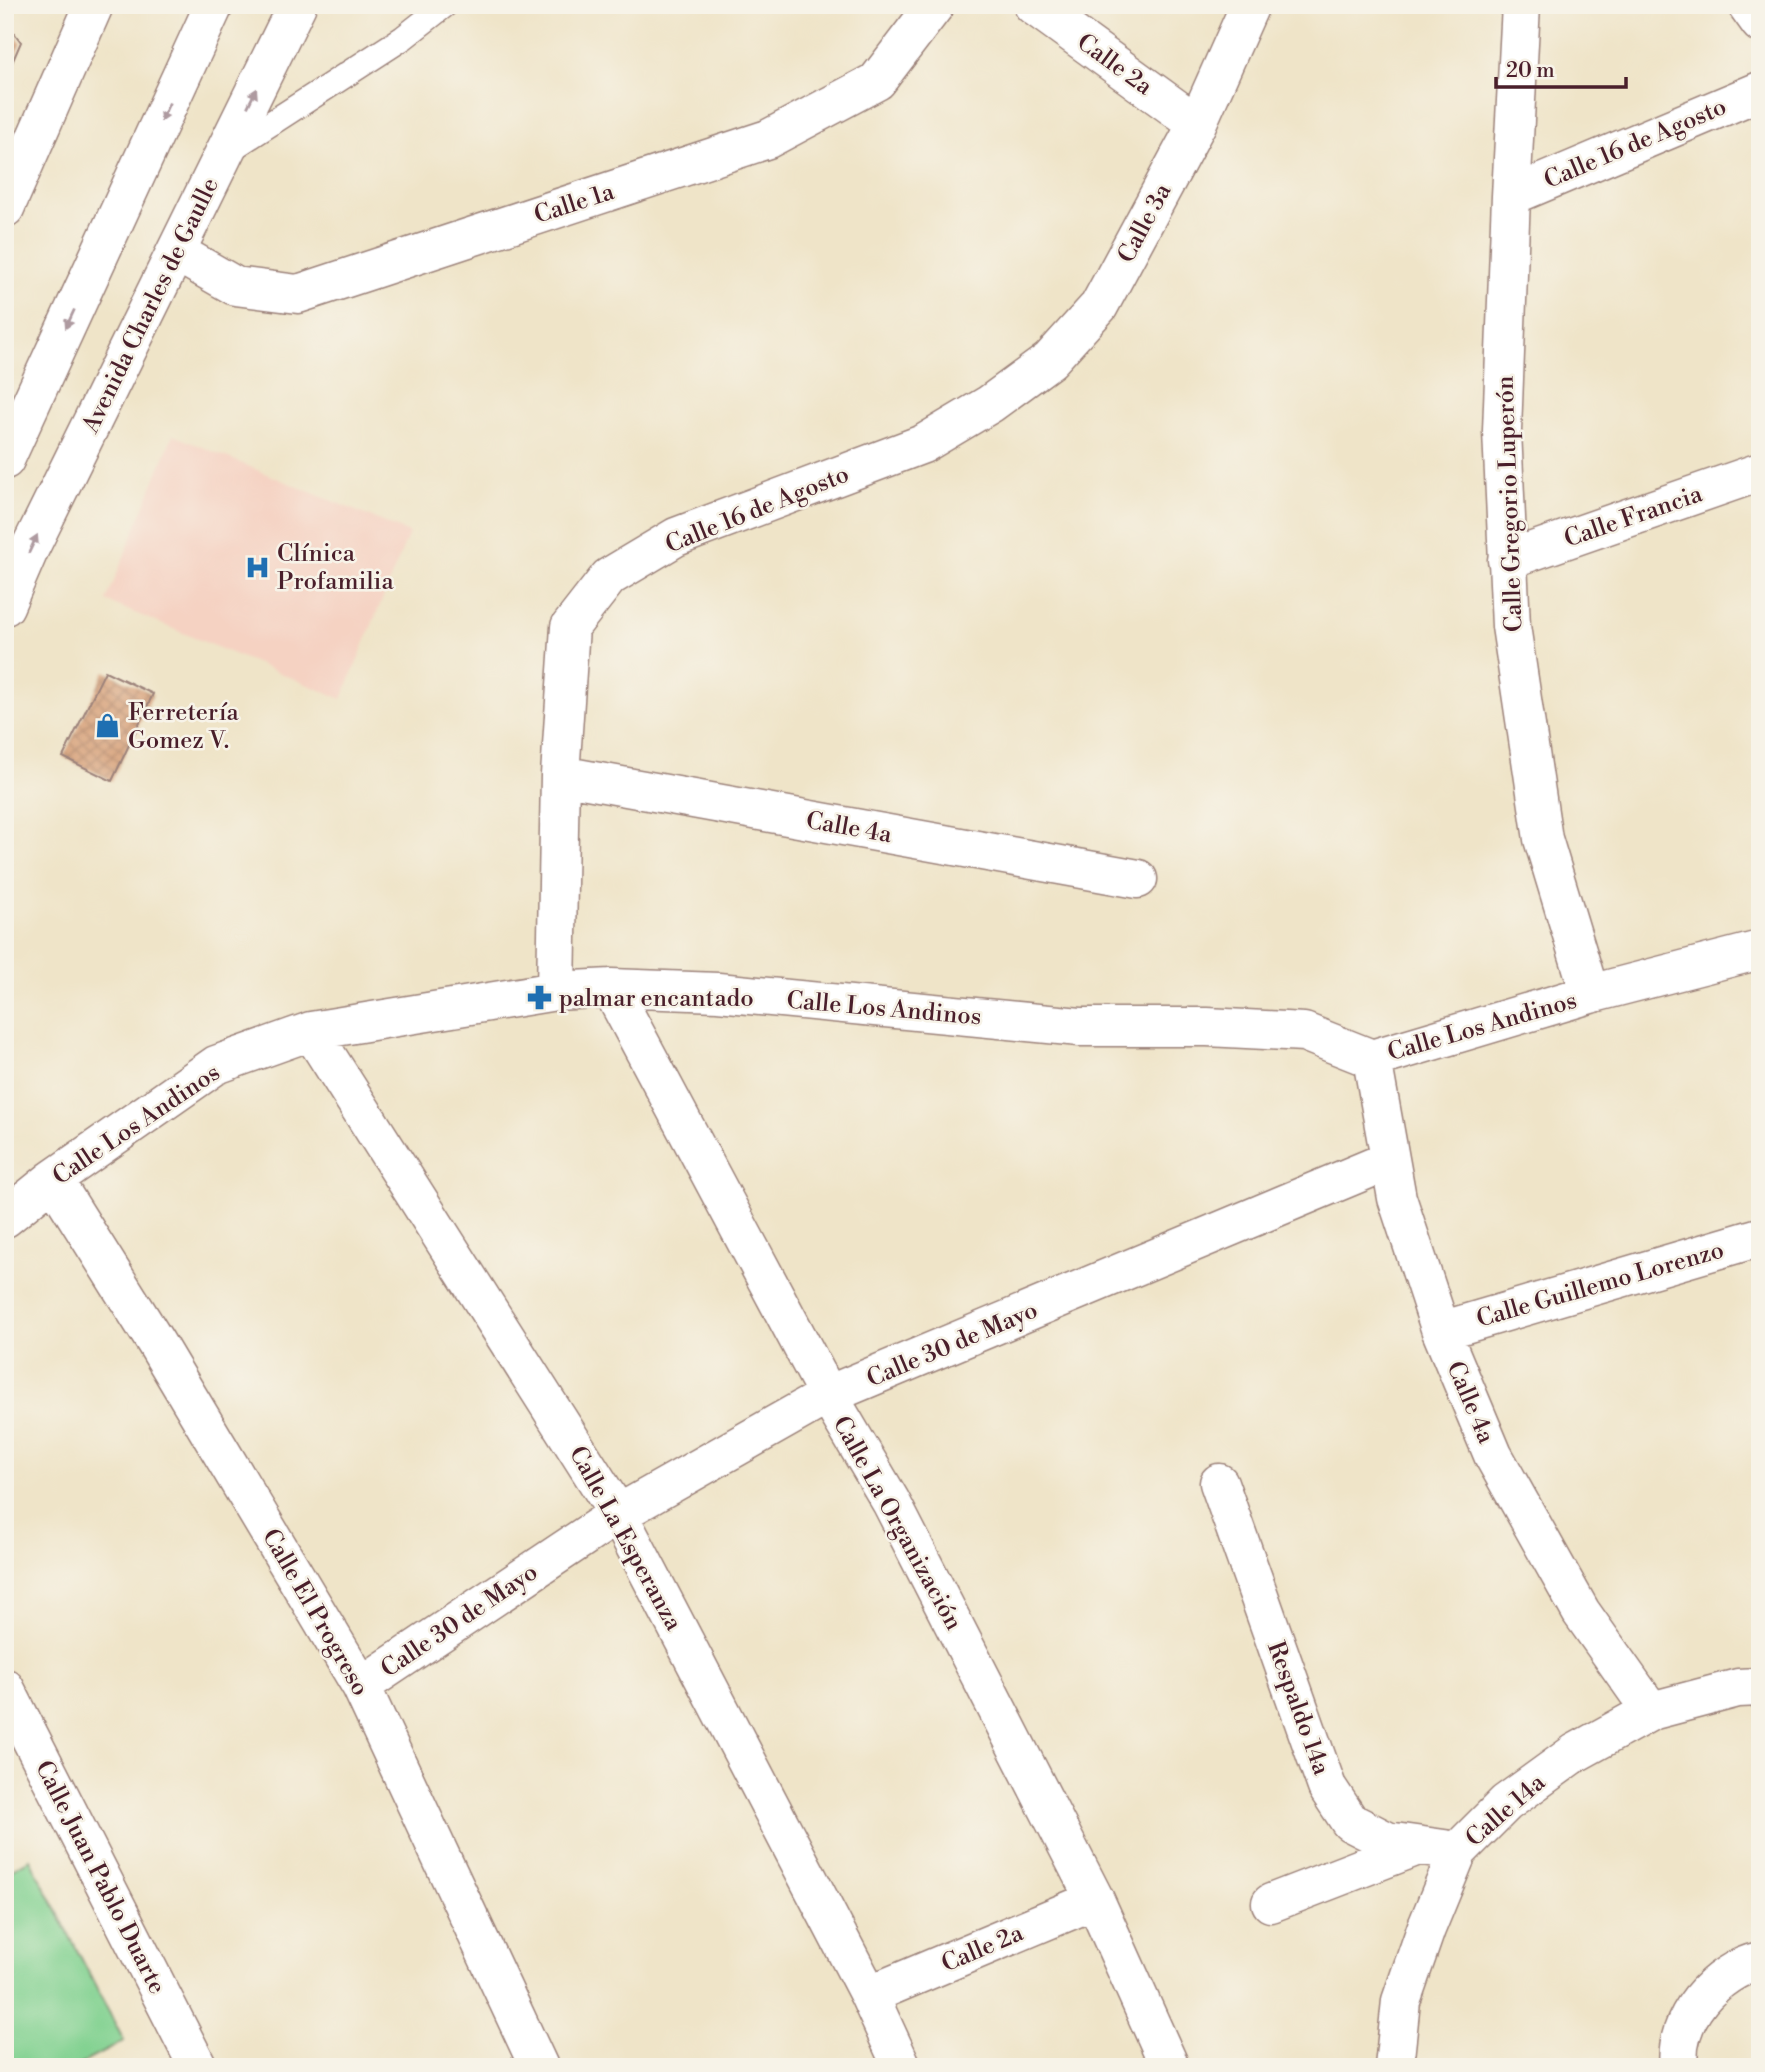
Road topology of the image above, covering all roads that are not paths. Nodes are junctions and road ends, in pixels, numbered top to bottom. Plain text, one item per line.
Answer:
1 (94, 5) edge
2 (214, 5) edge
3 (298, 5) edge
4 (418, 5) edge
5 (445, 5) edge
6 (935, 5) edge
7 (1032, 5) edge
8 (1250, 5) edge
9 (1521, 5) edge
10 (1746, 5) edge
11 (1760, 23) edge
12 (403, 38) junction
13 (1760, 91) edge
14 (1198, 124) junction
15 (225, 153) junction
16 (1510, 196) junction
17 (5, 208) edge
18 (176, 252) junction
19 (990, 404) joint
20 (5, 460) edge
21 (1760, 472) edge
22 (1507, 560) junction
23 (5, 606) edge
24 (560, 775) junction
25 (1138, 878) dead end
26 (1760, 950) edge
27 (611, 988) junction
28 (556, 991) junction
29 (1590, 994) junction
30 (311, 1031) junction
31 (1372, 1059) junction
32 (1390, 1160) junction
33 (53, 1179) junction
34 (5, 1218) edge
35 (1760, 1237) edge
36 (1441, 1331) junction
37 (828, 1395) junction
38 (1219, 1483) dead end
39 (618, 1514) junction
40 (361, 1686) junction
41 (1760, 1687) edge
42 (5, 1688) edge
43 (1651, 1712) junction
44 (1418, 1846) junction
45 (1458, 1851) junction
46 (1095, 1900) junction
47 (1271, 1903) dead end
48 (1760, 1961) edge
49 (869, 1995) junction
50 (198, 2067) edge
51 (539, 2067) edge
52 (902, 2067) edge
53 (1170, 2067) edge
54 (1394, 2067) edge
55 (1679, 2067) edge

1 - 17 street
2 -> 20 street
15 -> 3 street, Avenida Charles de Gaulle
4 - 12 lane
5 - 12 lane
6 - 18 street, Calle 1a
7 - 14 street, Calle 2a
8 - 14 street, Calle 3a
9 - 16 street, Calle Gregorio Luperón
10 - 11 street
12 - 15 lane
13 - 16 street, Calle 16 de Agosto
14 - 19 street, Calle 3a
15 - 18 street, Avenida Charles de Gaulle
16 - 22 street, Calle Gregorio Luperón
23 -> 18 street, Avenida Charles de Gaulle
19 - 24 street, Calle 16 de Agosto
21 - 22 street, Calle Francia
22 - 29 street, Calle Gregorio Luperón
24 - 25 street, Calle 4a
24 - 28 street, Calle 16 de Agosto
26 - 29 street, Calle Los Andinos
27 - 28 street, Calle Los Andinos
27 - 31 street, Calle Los Andinos
27 - 37 street, Calle La Organización
28 - 30 street, Calle Los Andinos
29 - 31 street, Calle Los Andinos
30 - 33 street, Calle Los Andinos
30 - 39 street, Calle La Esperanza
31 - 32 street, Calle 4a
32 - 36 street, Calle 4a
32 - 37 street, Calle 30 de Mayo
33 - 34 street, Calle Los Andinos
33 - 40 street, Calle El Progreso
35 - 36 street, Calle Guillemo Lorenzo
36 - 43 street, Calle 4a
37 - 39 street, Calle 30 de Mayo
37 - 46 street, Calle La Organización
38 - 44 street, Respaldo 14a
39 - 40 street, Calle 30 de Mayo
39 - 49 street, Calle La Esperanza
40 - 51 street, Calle El Progreso
41 - 43 street, Calle 14a
42 - 50 street, Calle Juan Pablo Duarte
43 - 45 street, Calle 14a
44 - 45 street, Respaldo 14a
44 - 47 street
45 - 54 street, Calle 14a
46 - 49 street, Calle 2a
46 - 53 street, Calle La Organización
48 - 55 street
49 - 52 street, Calle La Esperanza

